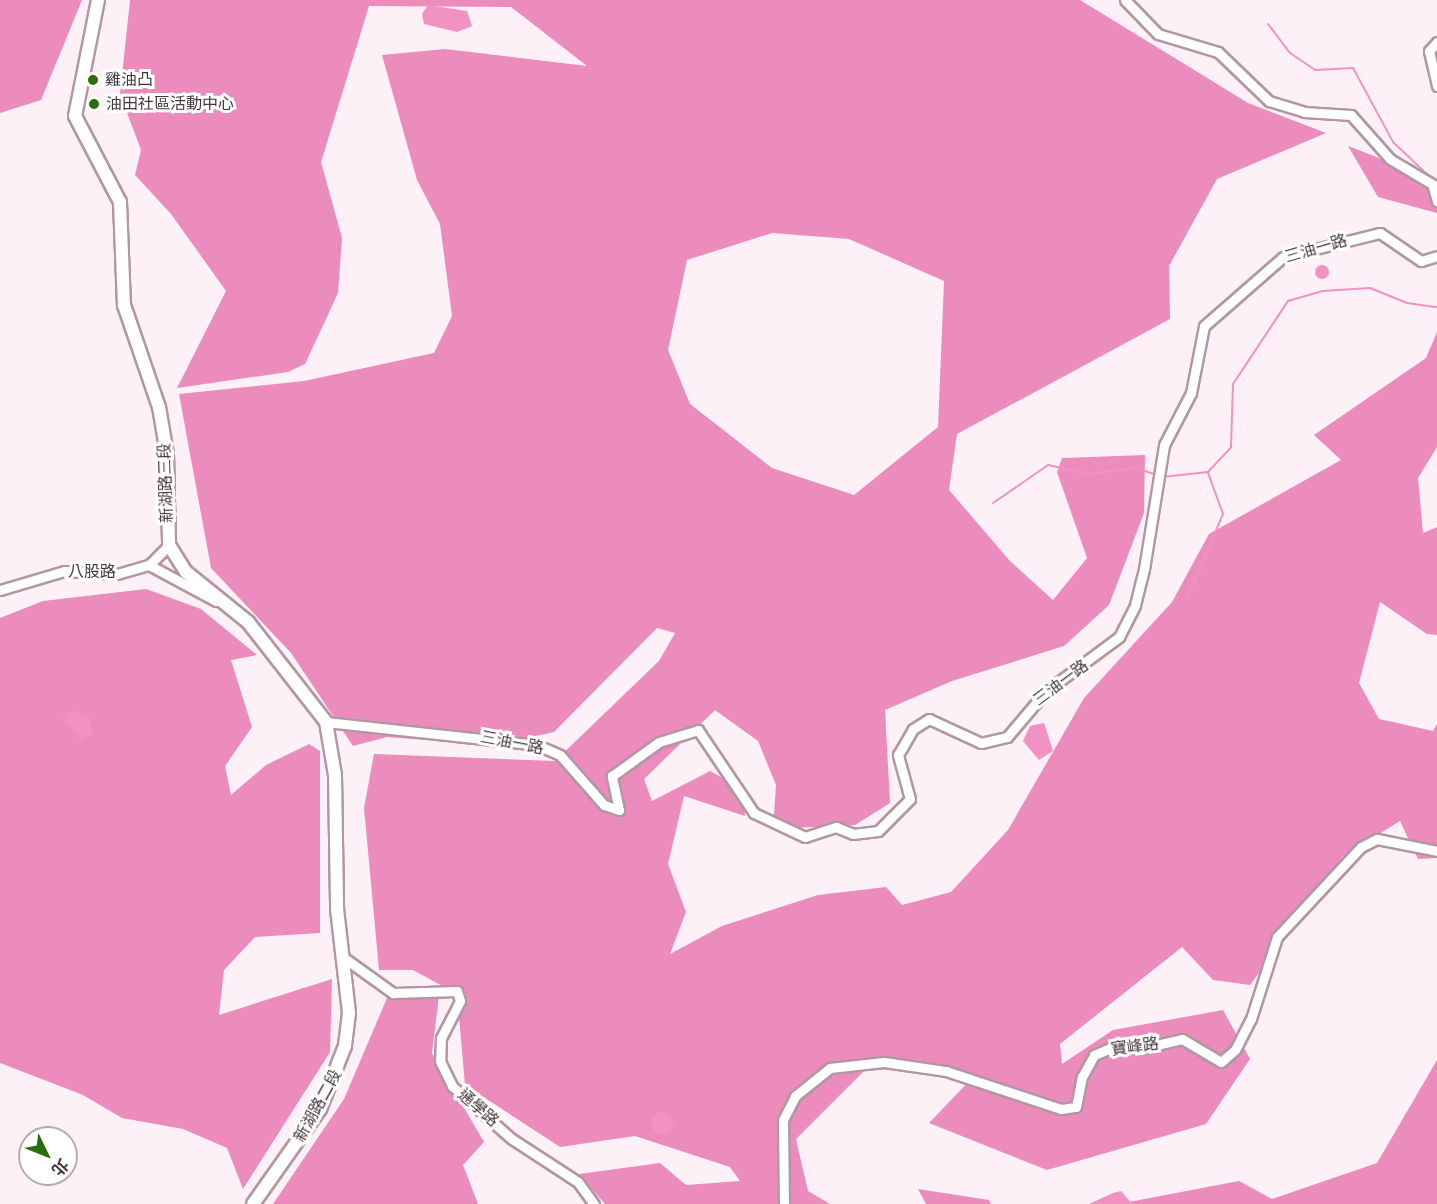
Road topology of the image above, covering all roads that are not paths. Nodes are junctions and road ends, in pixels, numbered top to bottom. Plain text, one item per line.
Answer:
1 (98, 0) edge
2 (1125, 0) edge
3 (1437, 42) edge
4 (1437, 86) edge
5 (1435, 187) edge
6 (1437, 201) edge
7 (1437, 256) edge
8 (170, 545) junction
9 (149, 565) junction
10 (0, 590) edge
11 (234, 610) junction
12 (326, 722) junction
13 (1437, 850) edge
14 (346, 960) junction
15 (253, 1204) edge
16 (594, 1204) edge
17 (784, 1204) edge

1 - 8 street, 新湖路三段
2 - 5 street
3 - 4 street
5 - 6 street
7 - 12 street, 三油一路
8 - 9 street, 八股路
8 - 11 street, 新湖路三段
9 - 10 street, 八股路
9 - 11 street
11 - 12 street, 新湖路三段
12 - 14 street, 新湖路三段
13 - 17 street, 寶峰路
14 - 15 street, 新湖路二段
14 - 16 street, 通學路

